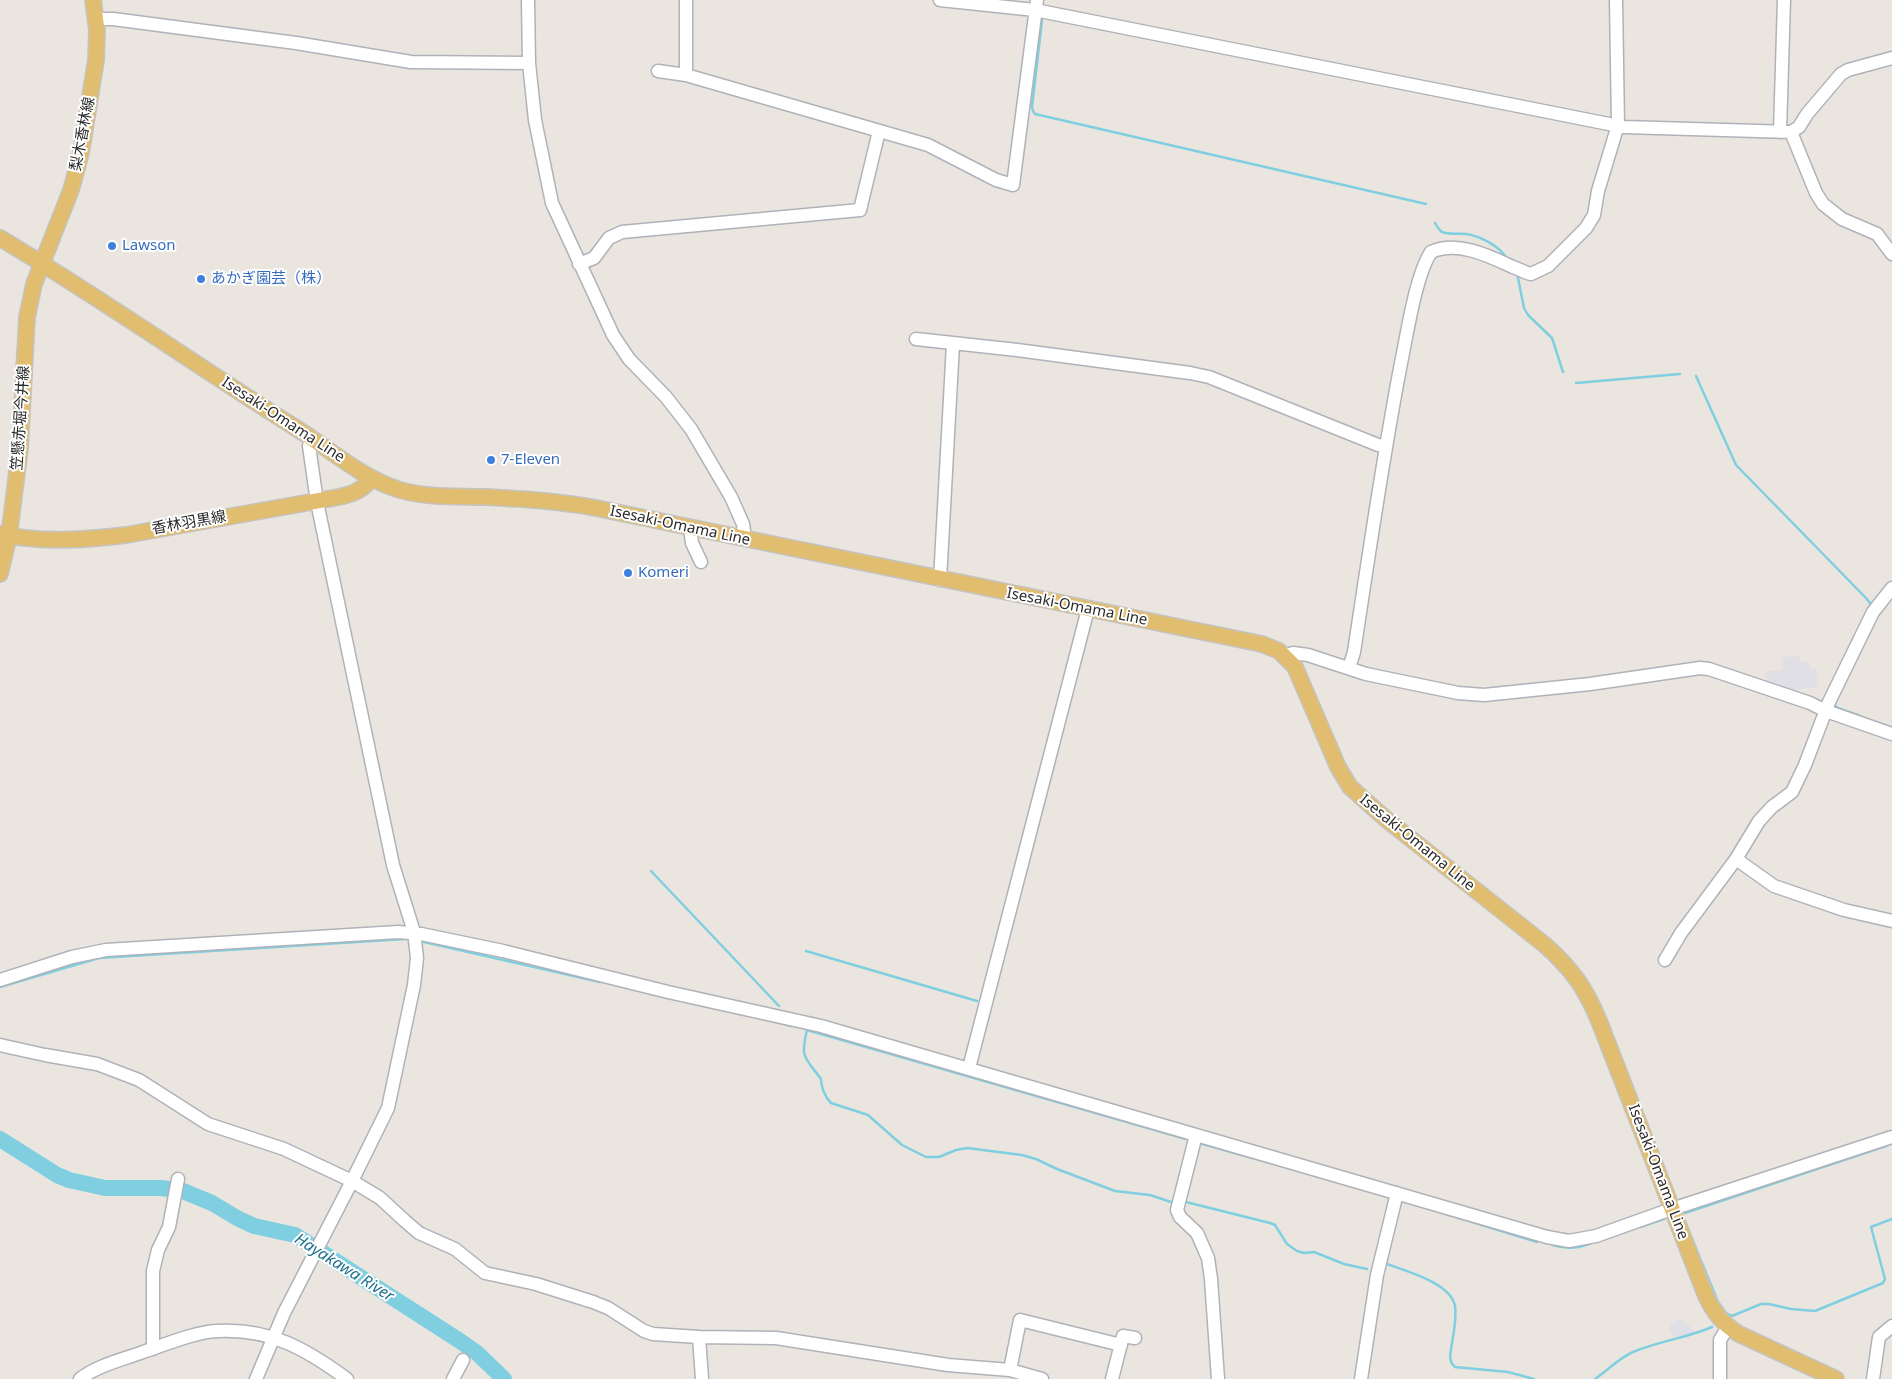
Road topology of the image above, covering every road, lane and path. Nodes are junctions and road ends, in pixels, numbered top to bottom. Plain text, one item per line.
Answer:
1 (93, 0) edge
2 (528, 0) edge
3 (686, 0) edge
4 (940, 0) edge
5 (1616, 0) edge
6 (1784, 0) edge
7 (1036, 5) edge
8 (96, 19) junction
9 (1892, 58) edge
10 (529, 63) junction
11 (658, 71) dead end
12 (686, 75) junction
13 (1618, 125) junction
14 (879, 131) junction
15 (1785, 132) junction
16 (0, 238) edge
17 (1892, 254) edge
18 (42, 263) junction
19 (579, 264) junction
20 (916, 339) dead end
21 (953, 344) junction
22 (312, 437) junction
23 (1384, 446) junction
24 (372, 478) junction
25 (317, 502) junction
26 (690, 528) junction
27 (4, 535) edge
28 (743, 539) junction
29 (701, 562) dead end
30 (0, 574) edge
31 (940, 580) junction
32 (1892, 588) edge
33 (1088, 609) junction
34 (1285, 655) junction
35 (1349, 668) junction
36 (1826, 710) junction
37 (1892, 734) edge
38 (1736, 859) junction
39 (1892, 921) edge
40 (414, 932) junction
41 (1665, 960) dead end
42 (0, 980) edge
43 (0, 1045) edge
44 (969, 1068) junction
45 (1196, 1135) junction
46 (1892, 1137) edge
47 (178, 1179) dead end
48 (352, 1182) junction
49 (1397, 1193) junction
50 (1672, 1209) junction
51 (1892, 1326) edge
52 (1728, 1327) junction
53 (273, 1337) junction
54 (699, 1337) junction
55 (1134, 1338) dead end
56 (1121, 1345) junction
57 (153, 1349) junction
58 (463, 1360) dead end
59 (1010, 1370) junction
60 (1828, 1377) edge
61 (80, 1379) edge
62 (256, 1379) edge
63 (347, 1379) edge
64 (453, 1379) edge
65 (702, 1379) edge
66 (1042, 1379) edge
67 (1112, 1379) edge
68 (1218, 1379) edge
69 (1361, 1379) edge
70 (1720, 1379) edge
71 (1873, 1379) edge

1 - 8 main road, 梨木香林線
2 - 10 street
3 - 12 street
4 - 7 street
5 - 13 street
6 - 15 street
7 - 13 street
7 - 14 street
8 - 10 street
8 - 18 main road, 梨木香林線
9 - 15 street
10 - 19 street
11 - 12 street
12 - 14 street
13 - 15 street
13 - 23 street
14 - 19 street
15 - 17 street
16 - 18 main road, Isesaki-Omama Line
18 - 22 main road, Isesaki-Omama Line
18 - 27 main road, 笠懸赤堀今井線
19 - 28 street
20 - 21 street
21 - 23 street
21 - 31 street
22 - 24 main road, Isesaki-Omama Line
22 - 25 street
23 - 35 street
24 - 25 main road, 香林羽黒線
24 - 26 main road, Isesaki-Omama Line
25 - 27 main road, 香林羽黒線
25 - 40 street
26 - 28 main road, Isesaki-Omama Line
26 - 29 street
27 - 30 main road, 笠懸赤堀今井線
28 - 31 main road, Isesaki-Omama Line
31 - 33 main road, Isesaki-Omama Line
32 - 36 street
33 - 34 main road, Isesaki-Omama Line
33 - 44 street
34 - 35 street
34 - 50 main road, Isesaki-Omama Line
35 - 36 street
36 - 37 street
36 - 38 street
38 - 39 street
38 - 41 street
40 - 42 street
40 - 44 street
40 - 48 street
43 - 48 street
44 - 45 street
45 - 49 street
45 - 68 street
46 - 50 street
47 - 57 street
48 - 53 street
48 - 54 street
49 - 50 street
49 - 69 street
50 - 52 main road, Isesaki-Omama Line
51 - 71 street
52 - 60 main road, Isesaki-Omama Line
52 - 70 street
53 - 57 street
53 - 62 street
53 - 63 street
54 - 59 street
54 - 65 street
55 - 56 street
56 - 59 street
56 - 67 street
57 - 61 street
58 - 64 street
59 - 66 street

